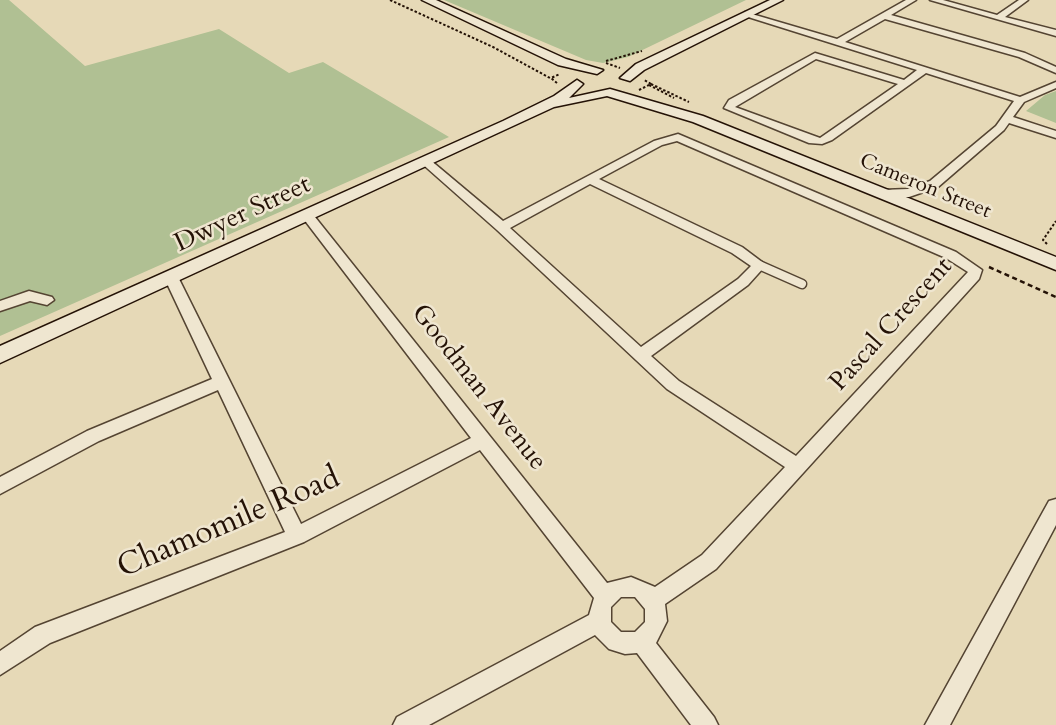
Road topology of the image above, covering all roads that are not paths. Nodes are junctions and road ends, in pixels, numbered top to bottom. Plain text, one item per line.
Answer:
1 (428, 0) edge
2 (778, 0) edge
3 (912, 0) edge
4 (934, 0) edge
5 (1024, 0) edge
6 (748, 14) junction
7 (884, 16) junction
8 (999, 17) junction
9 (1056, 33) edge
10 (511, 37) junction
11 (837, 43) junction
12 (671, 51) junction
13 (605, 67) junction
14 (924, 69) junction
15 (1056, 70) edge
16 (627, 79) junction
17 (905, 83) junction
18 (577, 84) junction
19 (1056, 85) edge
20 (607, 93) junction
21 (1020, 100) junction
22 (1008, 119) junction
23 (508, 124) junction
24 (1056, 135) edge
25 (778, 150) junction
26 (425, 161) junction
27 (589, 179) junction
28 (934, 184) junction
29 (886, 193) junction
30 (933, 212) junction
31 (306, 215) junction
32 (502, 227) junction
33 (1056, 264) edge
34 (758, 265) junction
35 (171, 277) junction
36 (802, 284) dead end
37 (47, 300) dead end
38 (0, 306) edge
39 (0, 355) edge
40 (641, 355) junction
41 (220, 382) junction
42 (483, 440) junction
43 (796, 465) junction
44 (0, 486) edge
45 (1056, 507) edge
46 (296, 536) junction
47 (605, 596) junction
48 (652, 601) junction
49 (600, 621) junction
50 (642, 642) junction
51 (0, 664) edge
52 (405, 725) edge
53 (706, 725) edge
54 (937, 725) edge

1 - 10 street
2 - 6 street
3 - 7 street
4 - 8 street
5 - 8 street
6 - 11 street
6 - 12 street
7 - 11 street
7 - 15 street
8 - 9 street
10 - 13 street
10 - 18 street
11 - 14 street
12 - 13 street
12 - 16 street
13 - 16 street, Cameron Street
13 - 18 street, Dwyer Street
14 - 17 street
14 - 21 street
16 - 20 street
16 - 25 street, Cameron Street
17 - 17 street
18 - 20 street, Cameron Street
18 - 23 street, Dwyer Street
19 - 21 street
20 - 23 street, Dwyer Street
20 - 25 street, Cameron Street
21 - 22 street
22 - 24 street
22 - 28 street
23 - 26 street, Dwyer Street
25 - 29 street, Cameron Street
26 - 31 street, Dwyer Street
26 - 32 street
27 - 32 street, Pascal Crescent
27 - 34 street
27 - 43 street, Pascal Crescent
28 - 29 street
28 - 30 street
29 - 30 street, Cameron Street
30 - 33 street, Cameron Street
31 - 35 street, Dwyer Street
31 - 42 street, Goodman Avenue
32 - 40 street
34 - 36 lane
34 - 40 street
35 - 39 street, Dwyer Street
35 - 41 street
37 - 38 street
40 - 43 street
41 - 44 street
41 - 46 street
42 - 46 street, Chamomile Road
42 - 47 street, Goodman Avenue
43 - 48 street, Pascal Crescent
45 - 54 street
46 - 51 street, Chamomile Road
47 - 48 street
47 - 49 street
48 - 50 street
49 - 50 street
49 - 52 street
50 - 53 street

